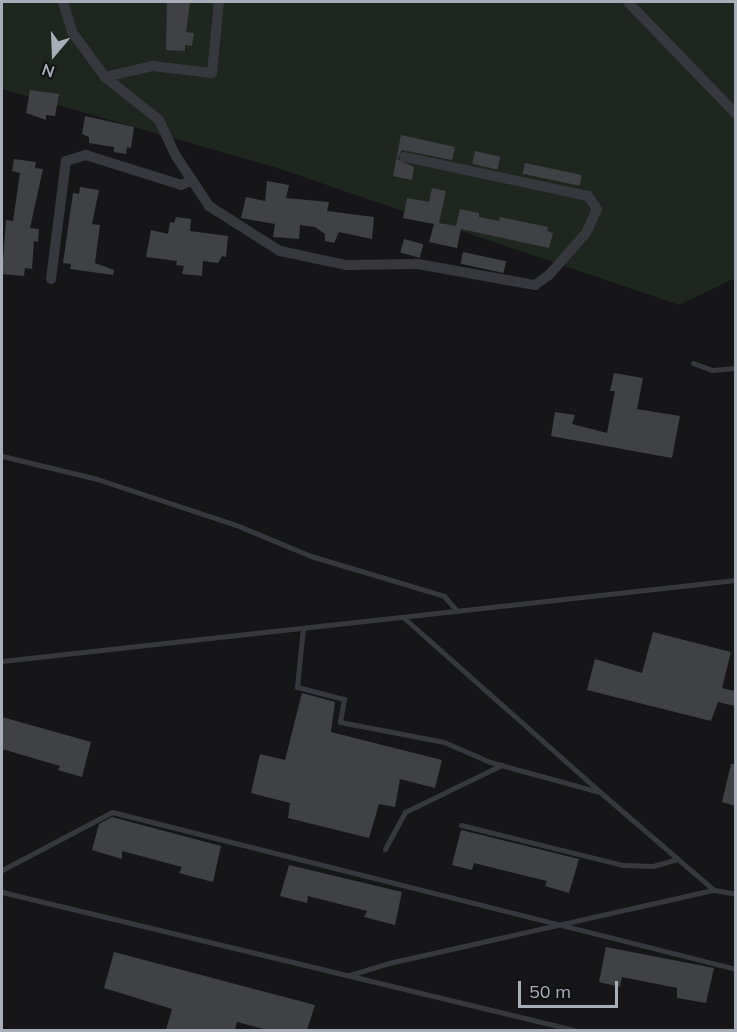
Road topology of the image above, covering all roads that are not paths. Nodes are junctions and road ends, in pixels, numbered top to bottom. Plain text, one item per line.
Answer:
1 (63, 2) edge
2 (219, 2) edge
3 (628, 2) edge
4 (105, 77) junction
5 (735, 114) edge
6 (404, 157) dead end
7 (192, 180) junction
8 (51, 279) dead end
9 (693, 363) dead end
10 (735, 368) edge
11 (2, 456) edge
12 (735, 580) edge
13 (457, 611) junction
14 (403, 617) junction
15 (303, 628) junction
16 (2, 661) edge
17 (502, 765) junction
18 (600, 792) junction
19 (461, 825) dead end
20 (385, 849) dead end
21 (677, 859) junction
22 (2, 870) edge
23 (714, 890) junction
24 (2, 892) edge
25 (735, 894) edge
26 (557, 924) junction
27 (735, 969) edge
28 (348, 976) junction
29 (574, 1030) edge

1 - 4 street
2 - 4 street
3 - 5 street
4 - 7 street
6 - 7 street
7 - 8 street
9 - 10 lane
11 - 13 lane
12 - 13 lane
13 - 14 lane
14 - 15 lane
14 - 18 lane
15 - 16 lane
15 - 17 lane
17 - 18 lane
17 - 20 lane
18 - 21 lane
19 - 21 lane
21 - 23 lane
22 - 26 lane
23 - 25 lane
23 - 26 lane
24 - 28 lane
26 - 27 lane
26 - 28 lane
28 - 29 lane

